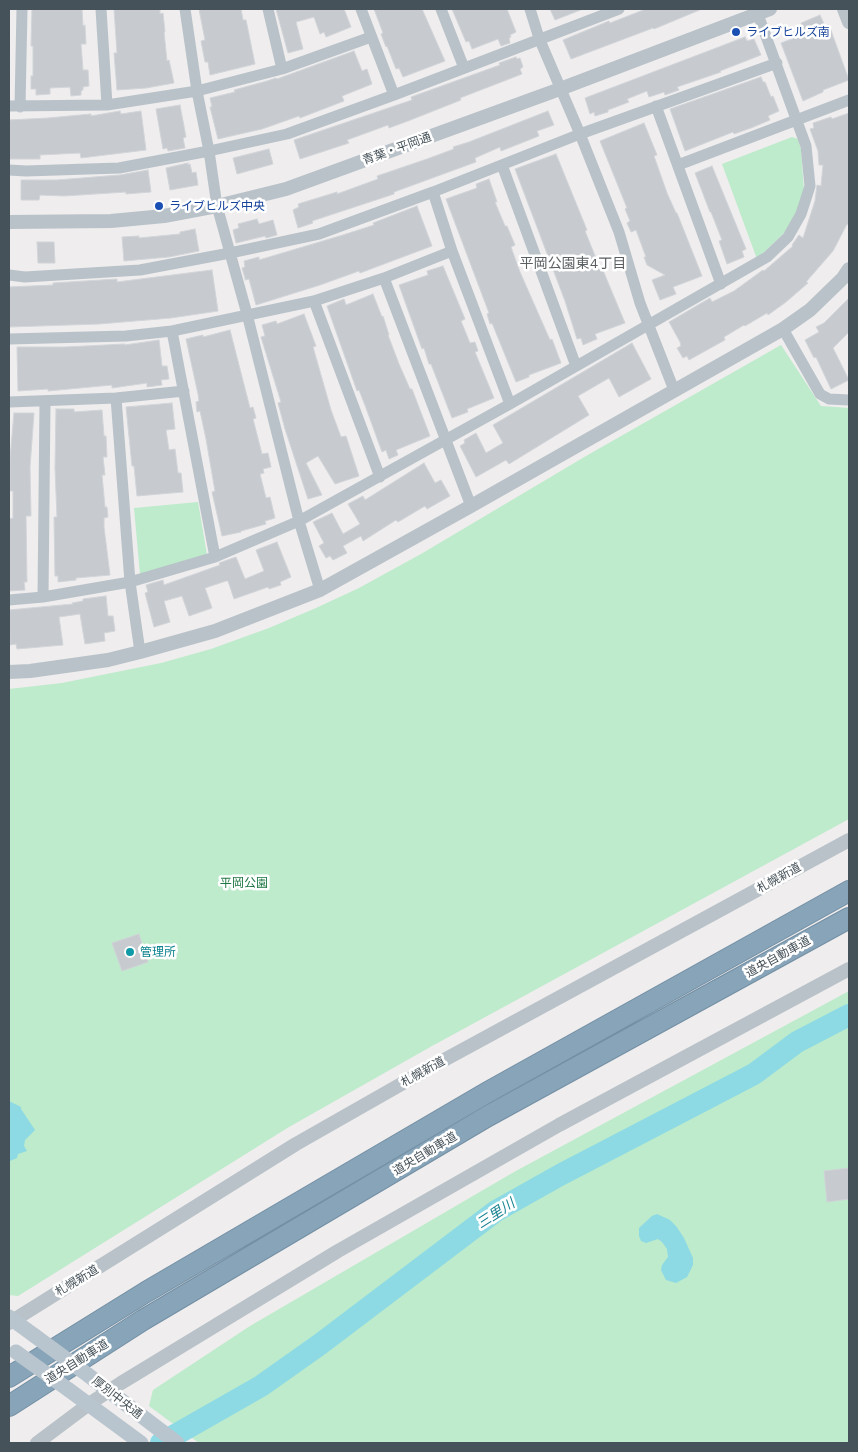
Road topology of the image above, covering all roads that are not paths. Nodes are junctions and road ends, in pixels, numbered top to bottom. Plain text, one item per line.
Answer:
1 (22, 9) edge
2 (102, 9) edge
3 (185, 9) edge
4 (268, 9) edge
5 (361, 9) edge
6 (441, 9) edge
7 (530, 9) edge
8 (619, 9) edge
9 (844, 9) edge
10 (761, 10) edge
11 (849, 22) edge
12 (371, 37) junction
13 (539, 38) junction
14 (777, 63) junction
15 (464, 68) junction
16 (282, 69) junction
17 (560, 89) junction
18 (197, 91) junction
19 (394, 95) junction
20 (849, 100) edge
21 (107, 105) junction
22 (656, 106) junction
23 (14, 107) edge
24 (798, 120) junction
25 (580, 134) junction
26 (209, 151) junction
27 (502, 165) junction
28 (678, 165) junction
29 (9, 170) edge
30 (433, 192) junction
31 (217, 206) junction
32 (9, 222) edge
33 (452, 251) junction
34 (230, 253) junction
35 (849, 269) edge
36 (9, 276) edge
37 (384, 278) junction
38 (721, 284) junction
39 (314, 301) junction
40 (247, 314) junction
41 (648, 324) junction
42 (783, 329) junction
43 (172, 331) junction
44 (9, 339) edge
45 (576, 366) junction
46 (674, 390) junction
47 (184, 391) junction
48 (116, 398) junction
49 (849, 400) edge
50 (9, 402) edge
51 (45, 402) junction
52 (510, 404) junction
53 (446, 440) junction
54 (380, 477) junction
55 (471, 506) junction
56 (299, 522) junction
57 (215, 557) junction
58 (130, 582) junction
59 (320, 590) junction
60 (43, 597) junction
61 (9, 600) edge
62 (140, 652) junction
63 (9, 672) edge
64 (849, 840) edge
65 (849, 891) edge
66 (849, 918) edge
67 (849, 969) edge
68 (10, 1320) edge
69 (12, 1349) edge
70 (9, 1377) edge
71 (110, 1391) junction
72 (89, 1404) junction
73 (9, 1406) edge
74 (36, 1443) edge
75 (141, 1443) edge
76 (177, 1443) edge

1 - 23 street
2 - 21 street
3 - 18 street
4 - 16 street
5 - 12 street
6 - 15 street
7 - 13 street
8 - 13 street
9 - 11 street
10 - 14 street
10 - 17 street, 青葉・平岡通
12 - 16 street
12 - 19 street
13 - 15 street
13 - 17 street
14 - 22 street
14 - 24 street
15 - 19 street
16 - 18 street
17 - 25 street
17 - 31 street, 青葉・平岡通
18 - 21 street
18 - 26 street
19 - 26 street
20 - 24 street
21 - 23 street
22 - 25 street
22 - 28 street
24 - 28 street
24 - 38 street
25 - 27 street
25 - 41 street
26 - 29 street
26 - 31 street
27 - 30 street
27 - 45 street
28 - 38 street
30 - 33 street
30 - 34 street
31 - 32 street, 青葉・平岡通
31 - 34 street
33 - 37 street
33 - 52 street
34 - 36 street
34 - 40 street
35 - 42 street
37 - 39 street
37 - 53 street
38 - 41 street
39 - 40 street
39 - 54 street
40 - 43 street
40 - 56 street
41 - 45 street
41 - 46 street
42 - 46 street
42 - 49 street
43 - 44 street
43 - 47 street
45 - 52 street
46 - 55 street
47 - 48 street
47 - 57 street
48 - 51 street
48 - 58 street
50 - 51 street
51 - 60 street
52 - 53 street
53 - 54 street
53 - 55 street
54 - 56 street
55 - 59 street
56 - 57 street
56 - 59 street
57 - 58 street
58 - 60 street
58 - 62 street
59 - 62 street
60 - 61 street
62 - 63 street
64 - 68 street, 札幌新道
65 - 70 highway, 道央自動車道
66 - 73 highway, 道央自動車道
67 - 71 street
68 - 71 main road, 厚別中央通, bridge
69 - 72 main road, 厚別中央通, bridge
71 - 72 street
71 - 76 main road, 厚別中央通
72 - 74 street
72 - 75 main road, 厚別中央通

